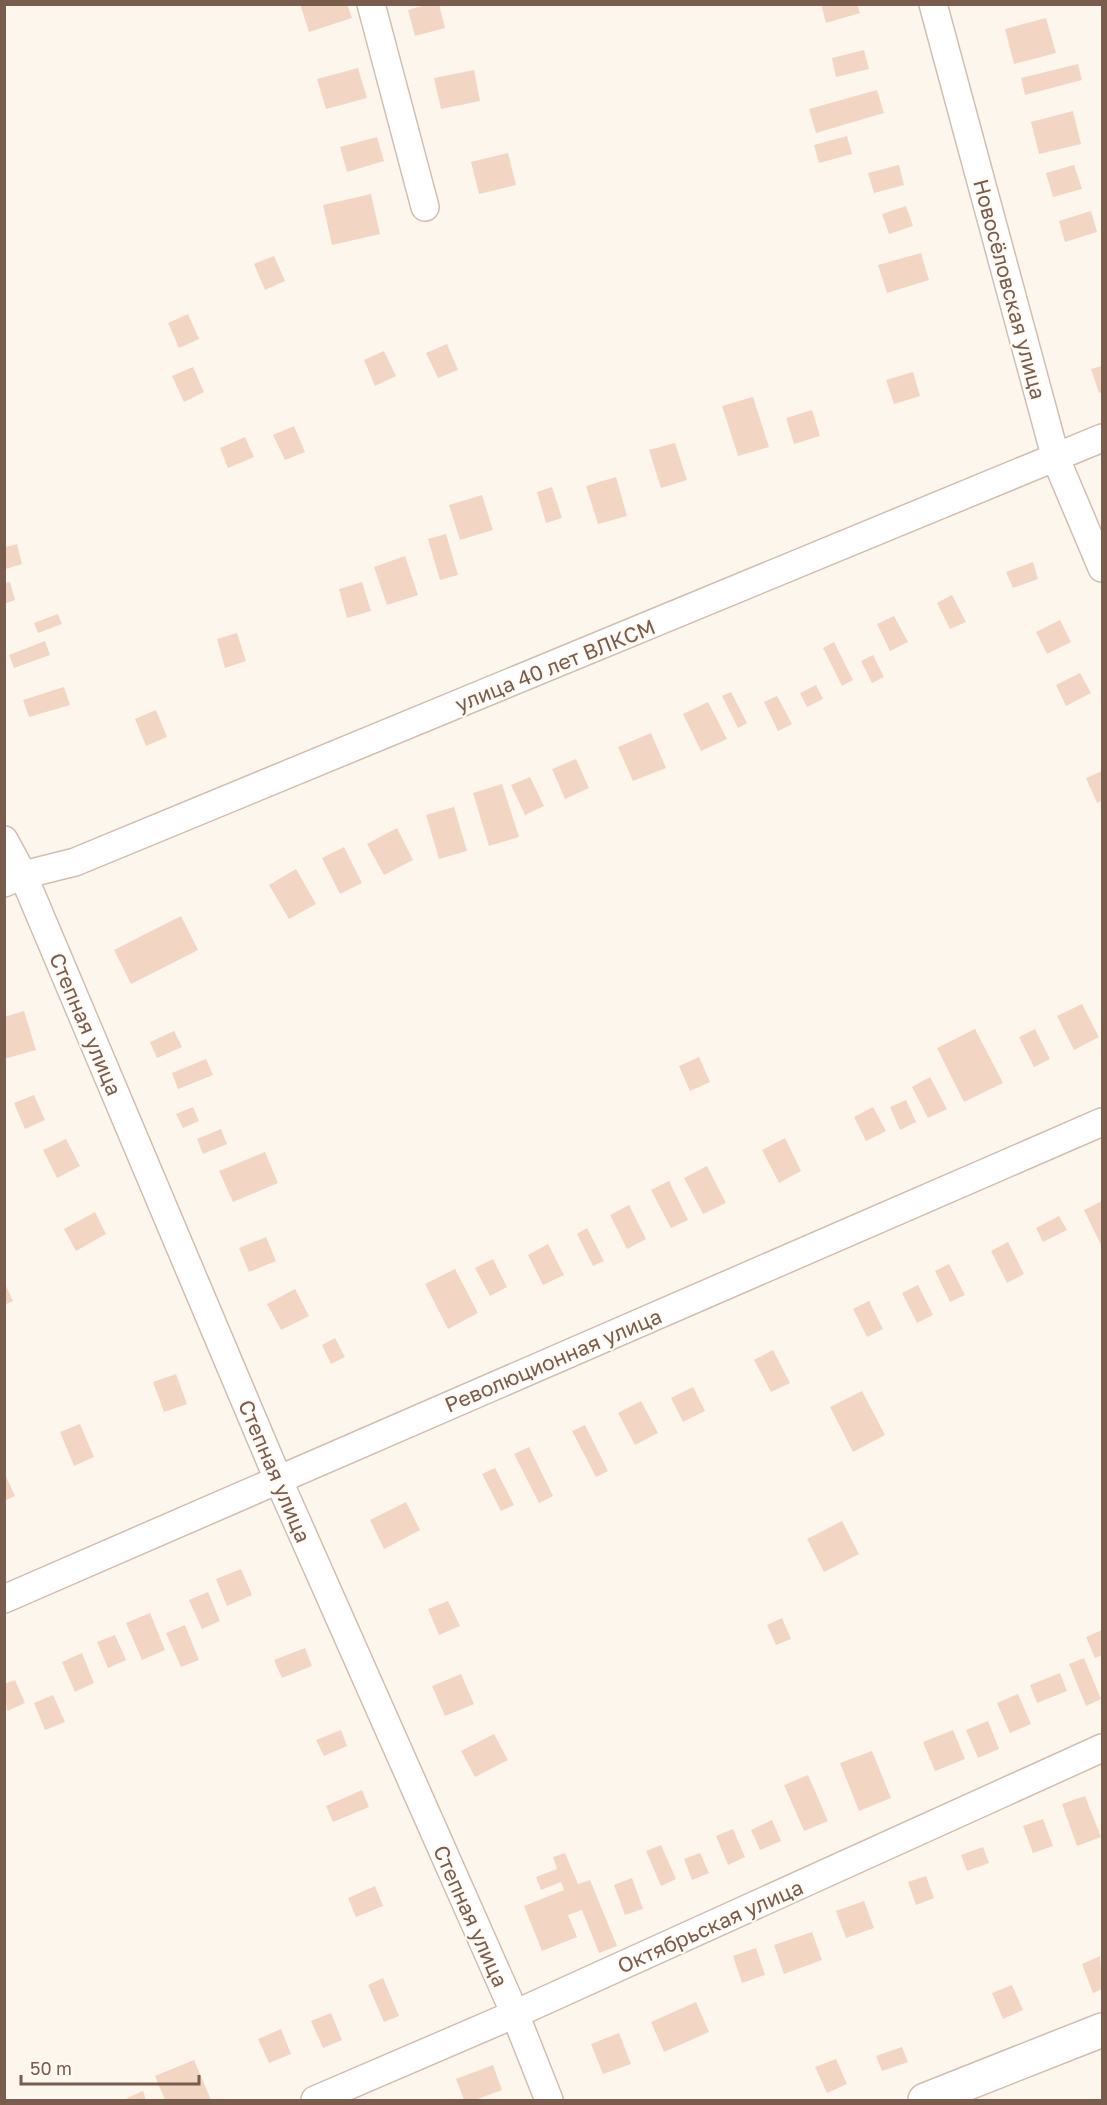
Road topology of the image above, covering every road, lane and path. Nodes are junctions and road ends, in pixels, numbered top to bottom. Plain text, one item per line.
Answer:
1 (371, 4) edge
2 (933, 4) edge
3 (425, 207) dead end
4 (1102, 438) edge
5 (1056, 459) junction
6 (1102, 568) edge
7 (4, 840) edge
8 (14, 879) edge
9 (1102, 1122) edge
10 (278, 1479) junction
11 (4, 1599) edge
12 (1102, 1748) edge
13 (515, 2014) junction
14 (1102, 2030) edge
15 (315, 2100) edge
16 (549, 2100) edge
17 (925, 2100) edge

1 - 3 street
2 - 5 street, Новосёловская улица
4 - 5 street, улица 40 лет ВЛКСМ
5 - 6 street, Новосёловская улица
5 - 8 street, улица 40 лет ВЛКСМ
7 - 8 street, Степная улица
8 - 10 street, Степная улица
9 - 10 street, Революционная улица
10 - 11 street, Революционная улица
10 - 13 street, Степная улица
12 - 13 street, Октябрьская улица
13 - 15 street, Октябрьская улица
13 - 16 street, Степная улица
14 - 17 street

